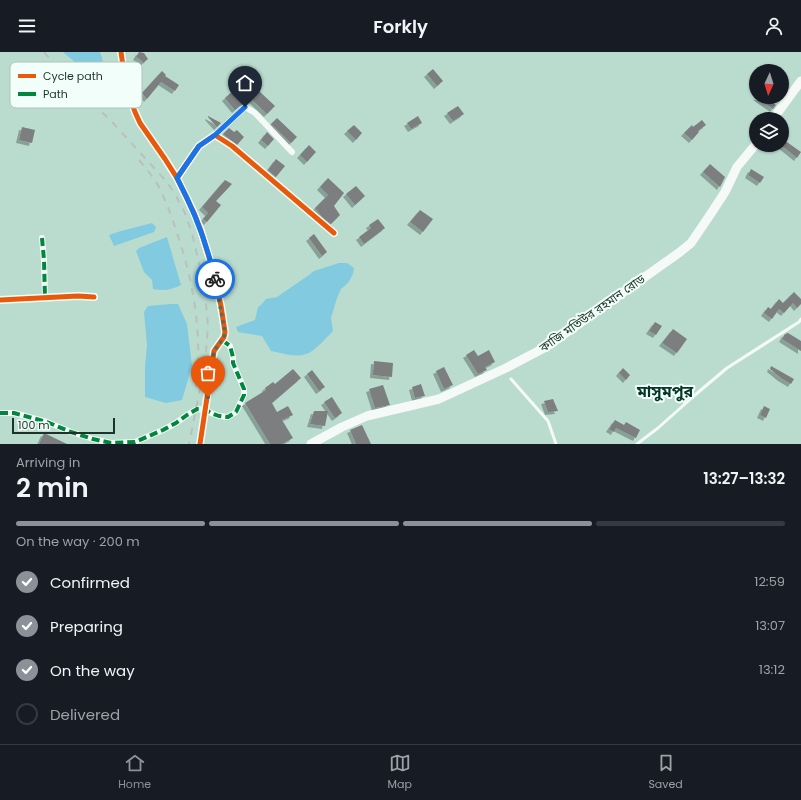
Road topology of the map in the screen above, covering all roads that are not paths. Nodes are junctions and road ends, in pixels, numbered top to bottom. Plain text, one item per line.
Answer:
1 (121, 52) edge
2 (122, 62) edge
3 (801, 81) edge
4 (134, 108) edge
5 (778, 112) edge
6 (215, 135) junction
7 (292, 152) dead end
8 (749, 152) edge
9 (177, 178) junction
10 (334, 233) dead end
11 (42, 238) dead end
12 (94, 297) dead end
13 (45, 298) junction
14 (0, 300) edge
15 (801, 319) edge
16 (222, 340) junction
17 (511, 379) dead end
18 (206, 410) junction
19 (0, 413) edge
20 (200, 444) edge
21 (311, 444) edge
22 (556, 444) edge
23 (637, 444) edge

1 - 2 street
3 - 5 main road
4 - 9 street
6 - 7 street
6 - 9 street
6 - 10 street
8 - 21 main road, কাজি মতিউর রহমান রোড
9 - 16 street
11 - 13 street
12 - 13 street
13 - 14 street
15 - 23 lane
16 - 18 street
16 - 18 street
17 - 22 lane
18 - 19 street
18 - 20 street

